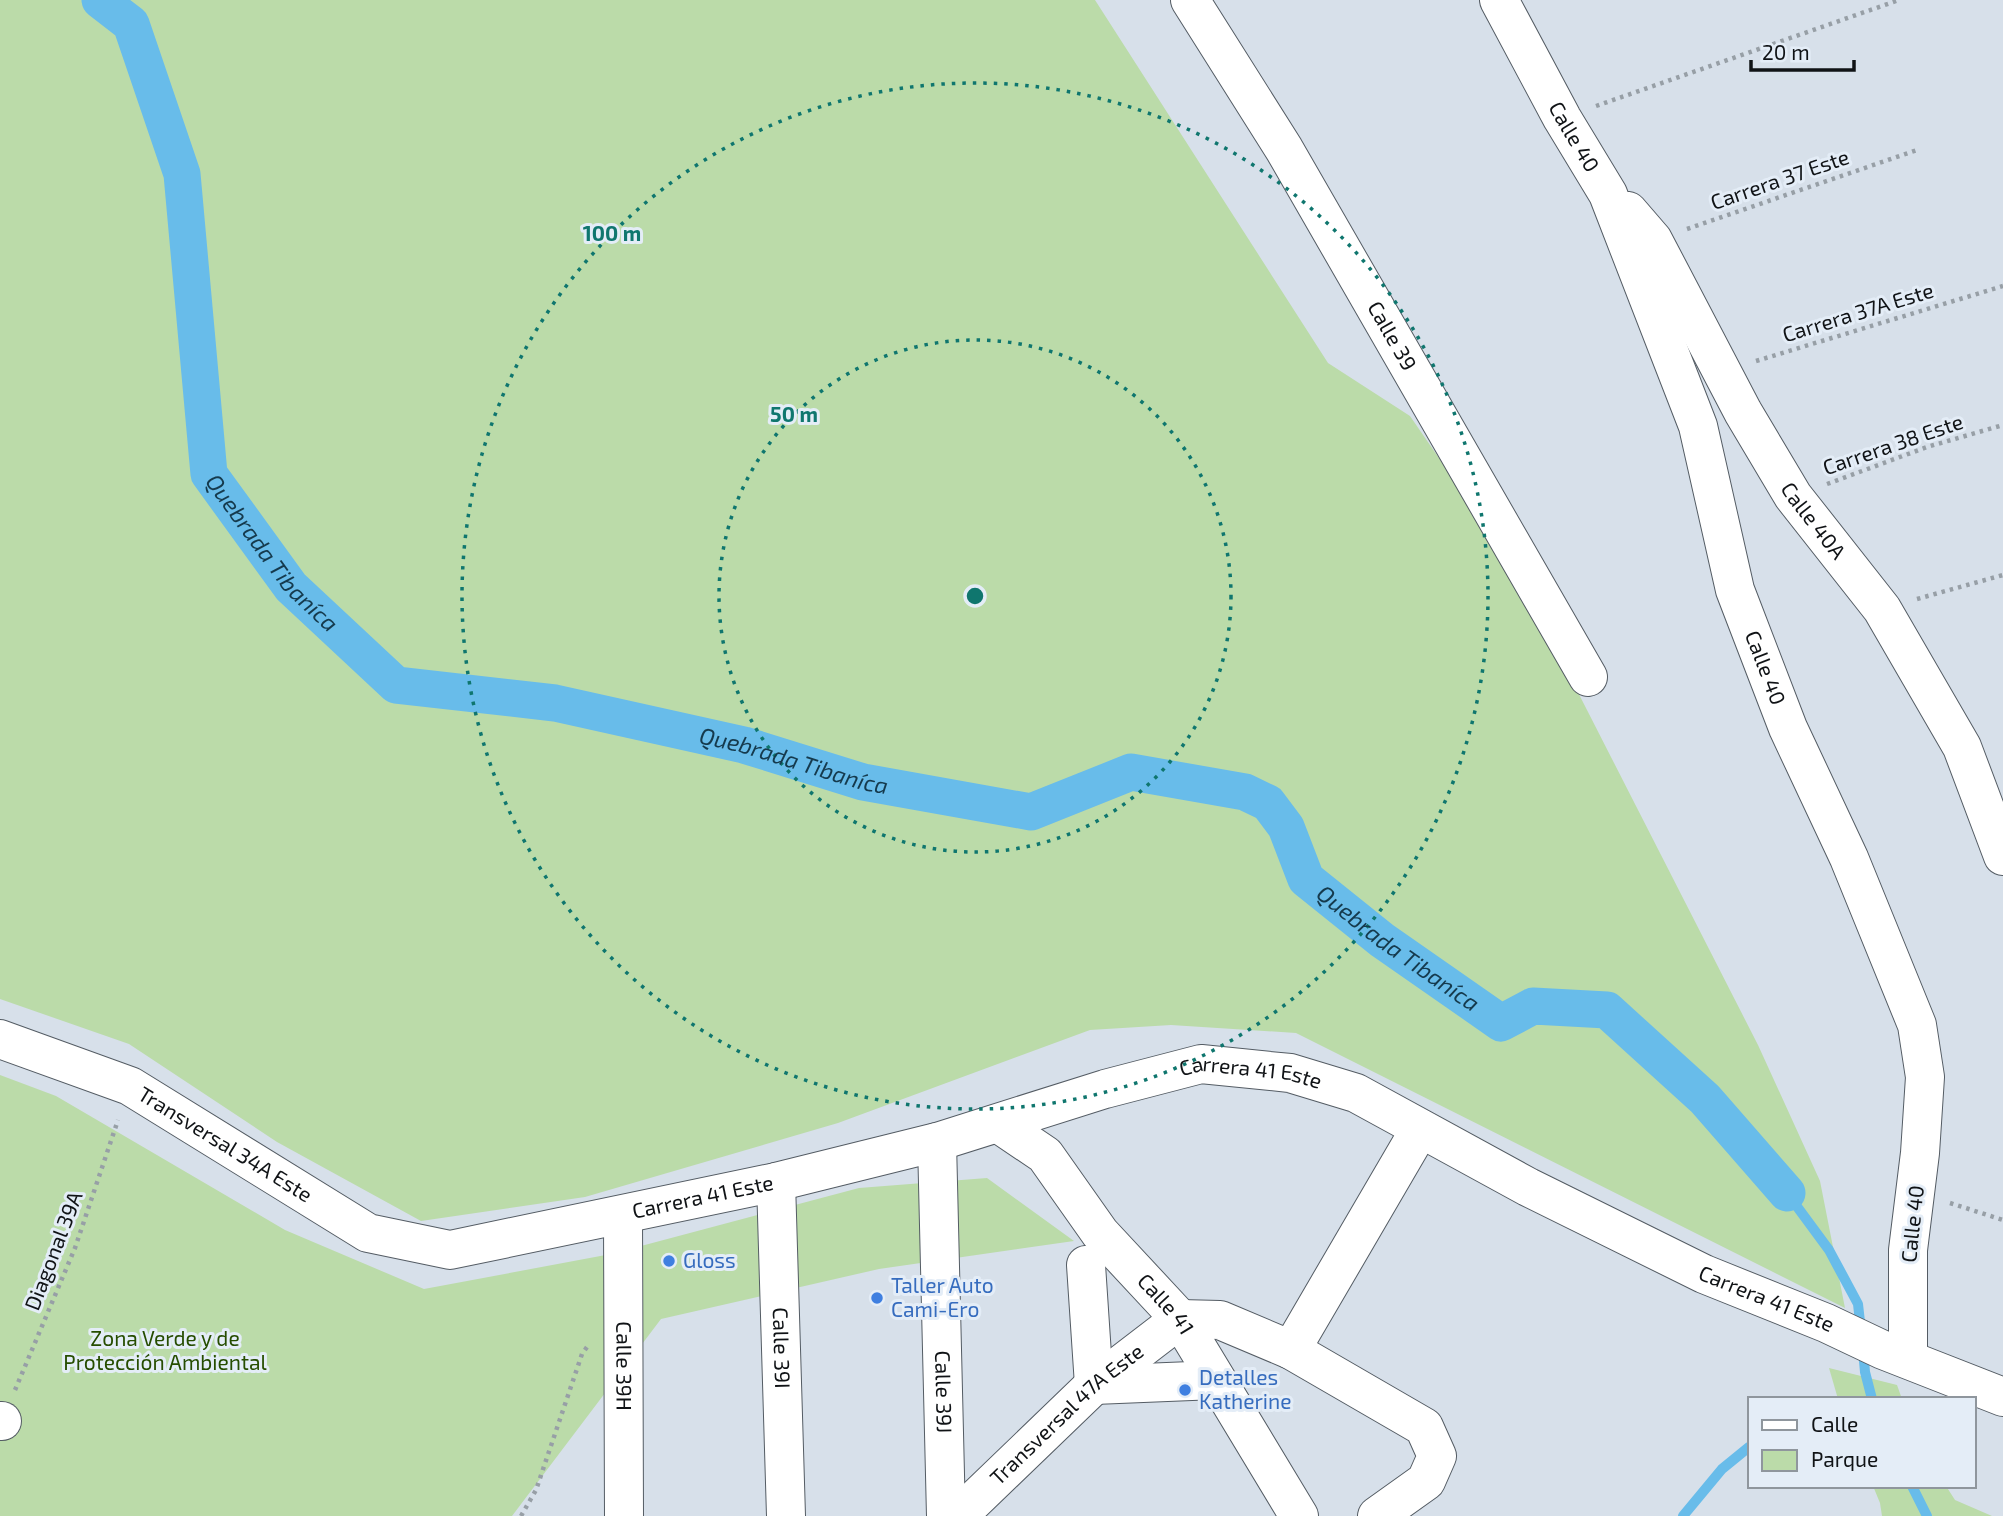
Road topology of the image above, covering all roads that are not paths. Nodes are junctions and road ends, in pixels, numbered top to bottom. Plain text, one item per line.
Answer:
1 (1190, 0) edge
2 (1499, 0) edge
3 (1608, 194) junction
4 (1588, 677) dead end
5 (2003, 856) edge
6 (0, 1039) edge
7 (999, 1124) junction
8 (1420, 1129) junction
9 (937, 1142) junction
10 (776, 1182) junction
11 (623, 1216) junction
12 (450, 1250) joint
13 (1086, 1265) dead end
14 (1180, 1319) junction
15 (1291, 1350) junction
16 (1895, 1355) junction
17 (1216, 1380) junction
18 (1094, 1385) junction
19 (2003, 1396) edge
20 (624, 1516) edge
21 (786, 1516) edge
22 (946, 1516) edge
23 (958, 1516) edge
24 (1299, 1516) edge
25 (1377, 1516) edge

1 - 4 street, Calle 39
2 - 3 street, Calle 40
3 - 5 street, Calle 40A
3 - 16 street, Calle 40
6 - 12 street, Transversal 34A Este
7 - 8 street, Carrera 41 Este
7 - 9 street, Carrera 41 Este
7 - 14 street, Calle 41
8 - 15 street
8 - 16 street, Carrera 41 Este
9 - 10 street, Carrera 41 Este
9 - 22 street, Calle 39J
10 - 11 street, Carrera 41 Este
10 - 21 street, Calle 39I
11 - 12 street, Carrera 41 Este
11 - 20 street, Calle 39H
13 - 18 street
14 - 15 street
14 - 17 street, Calle 41
14 - 18 street, Transversal 47A Este
15 - 25 street
16 - 19 street, Carrera 41 Este
17 - 18 street
17 - 24 street, Calle 41
18 - 23 street, Transversal 47A Este

